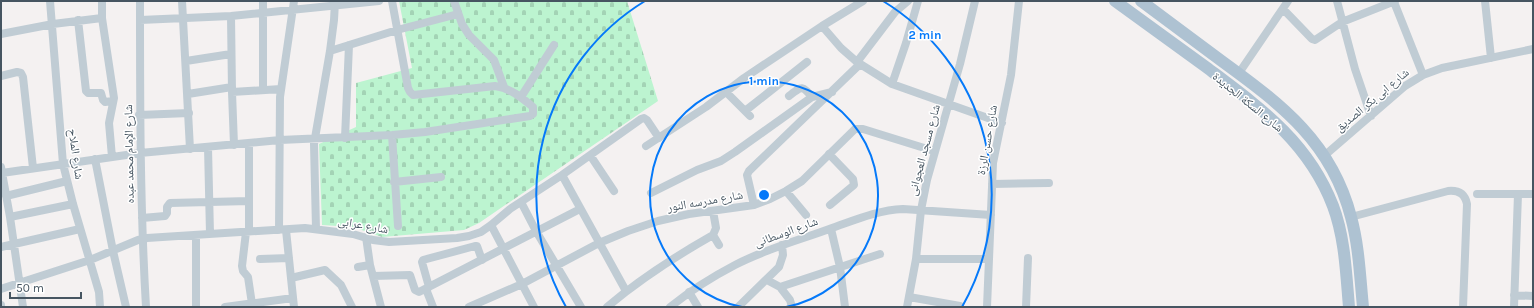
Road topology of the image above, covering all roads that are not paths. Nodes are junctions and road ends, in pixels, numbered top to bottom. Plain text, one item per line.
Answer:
1 (50, 1) edge
2 (102, 1) edge
3 (140, 1) edge
4 (182, 1) edge
5 (263, 1) edge
6 (294, 1) edge
7 (379, 1) edge
8 (392, 1) edge
9 (454, 1) edge
10 (863, 1) edge
11 (908, 1) edge
12 (918, 1) edge
13 (975, 1) edge
14 (1020, 1) edge
15 (1115, 1) edge
16 (1140, 1) edge
17 (1338, 1) edge
18 (1395, 1) edge
19 (1485, 1) edge
20 (335, 3) edge
21 (1284, 4) edge
22 (293, 10) junction
23 (264, 13) junction
24 (458, 14) junction
25 (231, 16) junction
26 (102, 18) junction
27 (183, 19) junction
28 (78, 20) junction
29 (140, 20) junction
30 (1342, 22) junction
31 (53, 24) junction
32 (822, 26) junction
33 (397, 30) junction
34 (1, 34) edge
35 (349, 45) junction
36 (554, 45) dead end
37 (1533, 49) edge
38 (330, 51) junction
39 (231, 54) junction
40 (1491, 58) junction
41 (186, 61) junction
42 (808, 62) dead end
43 (858, 63) junction
44 (1238, 73) junction
45 (1423, 75) junction
46 (1, 76) edge
47 (892, 84) junction
48 (504, 87) junction
49 (232, 89) junction
50 (263, 89) junction
51 (281, 89) junction
52 (726, 92) junction
53 (832, 92) junction
54 (188, 94) junction
55 (789, 96) dead end
56 (521, 97) junction
57 (812, 98) junction
58 (114, 101) junction
59 (949, 104) junction
60 (188, 113) junction
61 (140, 115) junction
62 (1371, 116) junction
63 (1002, 123) junction
64 (392, 135) junction
65 (345, 138) junction
66 (659, 138) junction
67 (314, 139) junction
68 (280, 140) junction
69 (249, 143) junction
70 (234, 145) junction
71 (646, 146) dead end
72 (208, 147) junction
73 (190, 149) junction
74 (934, 151) junction
75 (140, 153) junction
76 (828, 154) junction
77 (590, 155) junction
78 (1324, 156) junction
79 (112, 157) junction
80 (95, 159) junction
81 (64, 164) junction
82 (33, 168) junction
83 (2, 170) edge
84 (562, 175) junction
85 (441, 177) dead end
86 (67, 181) junction
87 (394, 182) junction
88 (1049, 183) dead end
89 (992, 184) junction
90 (614, 191) dead end
91 (786, 191) junction
92 (651, 193) dead end
93 (1477, 194) dead end
94 (1518, 194) junction
95 (1533, 194) edge
96 (6, 196) junction
97 (249, 201) junction
98 (209, 202) junction
99 (521, 202) junction
100 (73, 204) junction
101 (754, 205) junction
102 (830, 205) dead end
103 (580, 210) junction
104 (921, 210) junction
105 (713, 211) junction
106 (806, 215) dead end
107 (991, 215) junction
108 (10, 217) junction
109 (1351, 217) junction
110 (142, 218) junction
111 (492, 225) junction
112 (398, 226) dead end
113 (80, 228) junction
114 (316, 229) junction
115 (831, 229) junction
116 (282, 230) junction
117 (536, 231) junction
118 (247, 232) junction
119 (210, 234) junction
120 (196, 235) junction
121 (713, 235) junction
122 (366, 237) junction
123 (142, 239) junction
124 (599, 243) junction
125 (14, 244) junction
126 (719, 245) dead end
127 (782, 245) junction
128 (1, 247) edge
129 (504, 249) junction
130 (112, 251) junction
131 (880, 254) dead end
132 (289, 258) junction
133 (1028, 258) dead end
134 (260, 259) dead end
135 (916, 259) junction
136 (989, 259) junction
137 (90, 260) junction
138 (482, 260) junction
139 (370, 265) junction
140 (556, 266) junction
141 (358, 267) dead end
142 (840, 267) junction
143 (373, 276) junction
144 (291, 278) junction
145 (767, 280) junction
146 (19, 283) junction
147 (522, 284) junction
148 (780, 287) junction
149 (428, 288) junction
150 (1, 289) edge
151 (626, 291) junction
152 (689, 292) junction
153 (1514, 295) junction
154 (1533, 296) edge
155 (909, 297) junction
156 (294, 298) junction
157 (252, 304) junction
158 (741, 306) edge
159 (960, 306) edge
160 (23, 307) edge
161 (100, 307) edge
162 (126, 307) edge
163 (146, 307) edge
164 (196, 307) edge
165 (225, 307) edge
166 (294, 307) edge
167 (352, 307) edge
168 (382, 307) edge
169 (433, 307) edge
170 (469, 307) edge
171 (534, 307) edge
172 (581, 307) edge
173 (607, 307) edge
174 (670, 307) edge
175 (698, 307) edge
176 (792, 307) edge
177 (845, 307) edge
178 (907, 307) edge
179 (987, 307) edge
180 (1026, 307) edge
181 (1349, 307) edge
182 (1362, 307) edge
183 (1463, 307) edge
184 (1514, 307) edge

1 - 31 street, شارع الملاح
2 - 26 street
3 - 29 street, شارع الإمام محمد عبده
4 - 27 street
5 - 23 street
6 - 22 street
7 - 20 street
8 - 33 street
9 - 24 street
10 - 32 street
11 - 43 street
12 - 47 street
13 - 59 street, شارع مسجد العجوانى
14 - 63 street, شارع حسن الرزة
15 - 181 main road, شارع السكة الجديدة
16 - 44 main road, شارع السكة الجديدة
17 - 30 street
18 - 30 street
18 - 45 street
19 - 40 street
20 - 22 street
20 - 38 street
21 - 30 street
21 - 44 street
22 - 23 street
22 - 51 street
23 - 25 street
23 - 50 street
24 - 33 street
24 - 48 street
25 - 27 street
25 - 39 street
26 - 28 street
26 - 58 street
27 - 29 street
27 - 41 street
28 - 31 street
28 - 58 street
29 - 61 street, شارع الإمام محمد عبده
30 - 62 street
31 - 34 street
31 - 81 street, شارع الملاح
32 - 43 street
32 - 52 street
33 - 35 street
33 - 48 street
35 - 38 street
35 - 65 street
36 - 56 street
37 - 40 street, شارع ابى بكر الصديق
38 - 67 street
39 - 41 street
39 - 49 street
40 - 45 street, شارع ابى بكر الصديق
41 - 54 street
42 - 52 street
43 - 47 street
43 - 53 street
44 - 78 main road, شارع السكة الجديدة
45 - 62 street, شارع ابى بكر الصديق
46 - 82 street
47 - 59 street
48 - 56 street
49 - 50 street
49 - 54 street
49 - 70 street
50 - 51 street
51 - 68 street
52 - 66 street
53 - 57 street
53 - 101 street
54 - 60 street
55 - 57 street
56 - 64 street
57 - 92 street
58 - 79 street
59 - 63 street
59 - 74 street, شارع مسجد العجوانى
60 - 61 street
60 - 73 street
61 - 75 street, شارع الإمام محمد عبده
62 - 78 street, شارع ابى بكر الصديق
63 - 89 street, شارع حسن الرزة
64 - 65 street
64 - 87 street
65 - 67 street
66 - 71 street
66 - 77 street, شارع عرابى
67 - 68 street
67 - 114 street
68 - 69 street
68 - 116 street
69 - 70 street
69 - 97 street
70 - 72 street
72 - 73 street
72 - 98 street
73 - 75 street
74 - 76 street, شارع مدرسه النور
74 - 104 street, شارع مسجد العجوانى
75 - 79 street
75 - 110 street, شارع الإمام محمد عبده
76 - 91 street, شارع مدرسه النور
76 - 102 street
77 - 84 street, شارع عرابى
77 - 90 street
78 - 109 main road, شارع السكة الجديدة
79 - 80 street
80 - 81 street
80 - 130 street
81 - 82 street
81 - 86 street, شارع الملاح
82 - 83 street
83 - 96 street
84 - 99 street, شارع عرابى
84 - 103 street
85 - 87 street
86 - 96 street
86 - 100 street, شارع الملاح
87 - 112 street
88 - 89 street
89 - 107 street, شارع حسن الرزة
91 - 101 street, شارع مدرسه النور
91 - 106 street
93 - 94 street
94 - 95 street
94 - 153 street
96 - 108 street
97 - 98 street
97 - 118 street
98 - 110 street
98 - 119 street
99 - 111 street, شارع عرابى
99 - 117 street
100 - 108 street
100 - 113 street, شارع الملاح
101 - 105 street, شارع مدرسه النور
103 - 117 street
103 - 124 street
104 - 107 street, شارع الوسطانى
104 - 115 street, شارع الوسطانى
104 - 135 street, شارع مسجد العجوانى
105 - 121 street
105 - 124 street, شارع مدرسه النور
107 - 136 street, شارع حسن الرزة
108 - 125 street
109 - 182 main road, شارع السكة الجديدة
109 - 183 street
110 - 123 street, شارع الإمام محمد عبده
111 - 122 street, شارع عرابى
111 - 129 street
113 - 125 street
113 - 137 street, شارع الملاح
114 - 116 street, شارع عرابى
114 - 122 street, شارع عرابى
115 - 127 street, شارع الوسطانى
115 - 142 street
116 - 118 street, شارع عرابى
116 - 132 street
117 - 129 street
117 - 140 street
118 - 119 street, شارع عرابى
118 - 157 street
119 - 120 street, شارع عرابى
120 - 123 street, شارع عرابى
120 - 164 street
121 - 126 street
121 - 151 street
122 - 139 street
123 - 130 street, شارع عرابى
123 - 163 street, شارع الإمام محمد عبده
124 - 140 street, شارع مدرسه النور
124 - 151 street
125 - 128 street
125 - 146 street
127 - 145 street
127 - 152 street, شارع الوسطانى
129 - 138 street
129 - 147 street
130 - 137 street, شارع عرابى
130 - 162 street
131 - 142 street
132 - 134 street
132 - 144 street
133 - 180 street
135 - 136 street
135 - 155 street, شارع مسجد العجوانى
136 - 179 street, شارع حسن الرزة
137 - 146 street, شارع عرابى
137 - 161 street, شارع الملاح
138 - 149 street
138 - 149 street
139 - 141 street
139 - 143 street
140 - 147 street, شارع مدرسه النور
140 - 172 street
142 - 148 street
142 - 177 street
143 - 149 street
143 - 168 street
144 - 156 street
144 - 167 street
145 - 148 street
145 - 158 street
146 - 150 street, شارع عرابى
146 - 160 street
147 - 170 street, شارع مدرسه النور
147 - 171 street
148 - 176 street
149 - 169 street
151 - 173 street
152 - 174 street, شارع الوسطانى
152 - 175 street
153 - 154 street
153 - 184 street
155 - 159 street
155 - 178 street, شارع مسجد العجوانى
156 - 157 street
156 - 166 street
157 - 165 street

